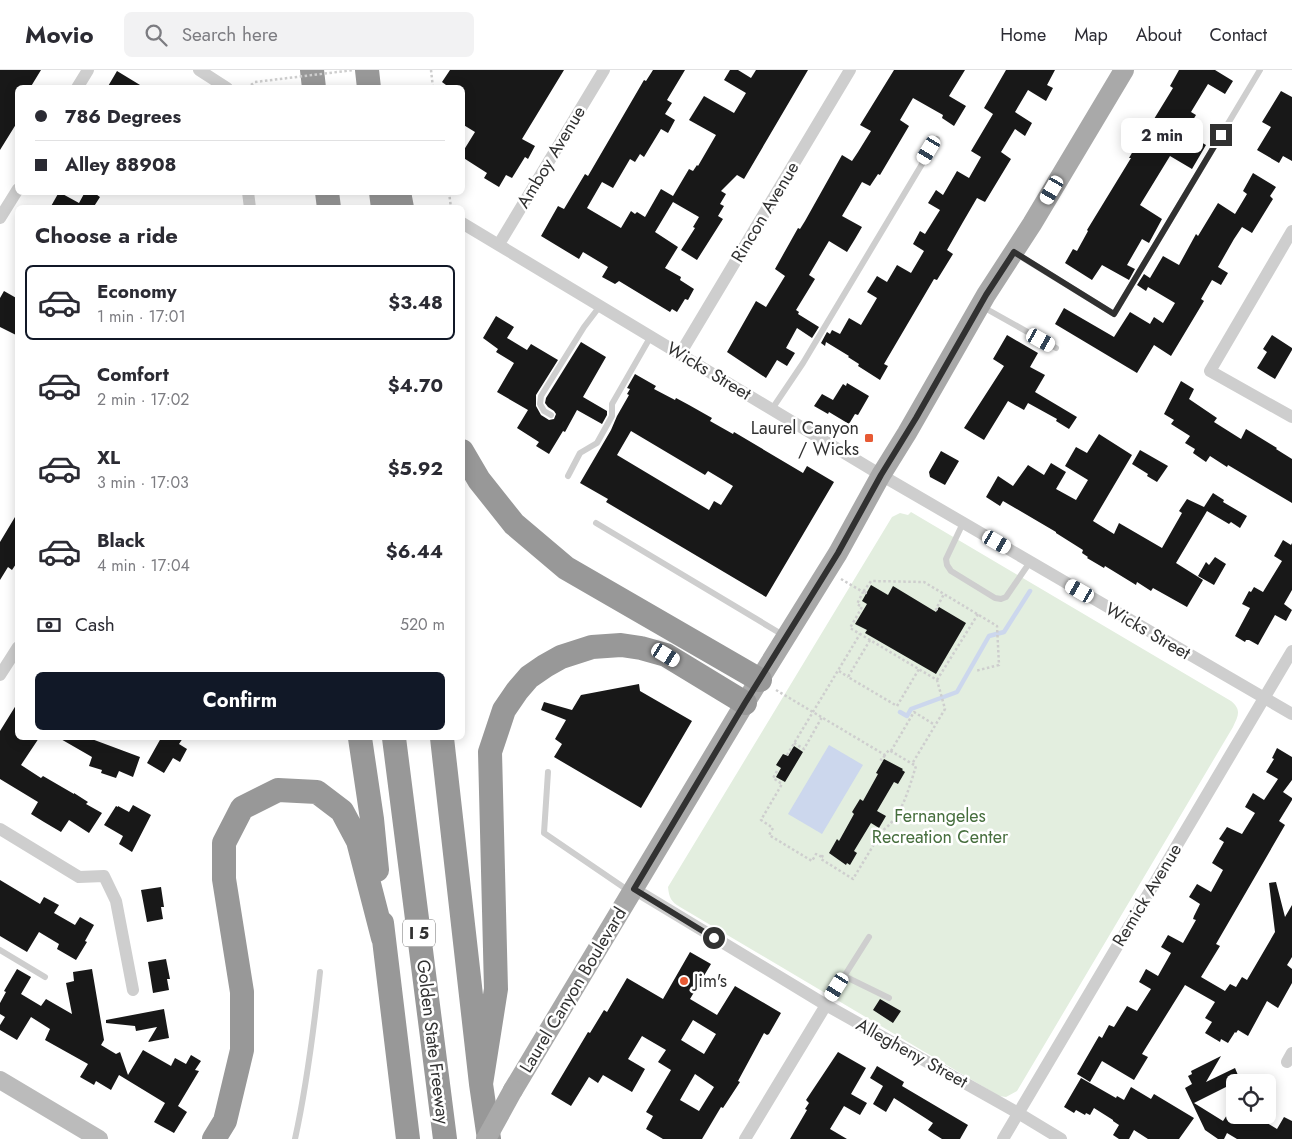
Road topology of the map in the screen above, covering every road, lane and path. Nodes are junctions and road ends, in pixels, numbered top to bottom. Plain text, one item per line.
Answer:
1 (88, 70) edge
2 (199, 70) edge
3 (312, 70) edge
4 (431, 70) edge
5 (604, 70) edge
6 (850, 70) edge
7 (1124, 70) edge
8 (1260, 70) edge
9 (367, 78) edge
10 (79, 85) edge
11 (222, 85) edge
12 (251, 85) edge
13 (314, 85) edge
14 (433, 85) edge
15 (937, 138) dead end
16 (15, 194) edge
17 (0, 218) edge
18 (465, 225) edge
19 (1292, 231) edge
20 (499, 244) junction
21 (1014, 252) junction
22 (980, 305) junction
23 (600, 306) junction
24 (651, 336) junction
25 (1056, 348) dead end
26 (680, 354) junction
27 (772, 409) junction
28 (551, 415) dead end
29 (1292, 417) edge
30 (465, 456) edge
31 (881, 475) junction
32 (568, 476) dead end
33 (596, 522) dead end
34 (963, 523) junction
35 (1030, 562) junction
36 (827, 571) junction
37 (865, 592) junction
38 (944, 594) junction
39 (938, 609) dead end
40 (978, 614) junction
41 (860, 634) junction
42 (786, 637) junction
43 (870, 640) junction
44 (1292, 651) edge
45 (15, 652) edge
46 (920, 669) junction
47 (838, 671) junction
48 (975, 671) dead end
49 (0, 675) edge
50 (848, 677) junction
51 (760, 680) junction
52 (937, 680) junction
53 (1264, 698) junction
54 (745, 703) junction
55 (813, 712) junction
56 (1292, 714) edge
57 (822, 717) junction
58 (935, 725) junction
59 (360, 740) edge
60 (394, 740) edge
61 (442, 740) edge
62 (794, 743) junction
63 (891, 751) junction
64 (787, 754) dead end
65 (885, 755) junction
66 (880, 759) dead end
67 (912, 764) junction
68 (778, 771) dead end
69 (548, 772) dead end
70 (0, 829) edge
71 (633, 891) junction
72 (869, 937) dead end
73 (383, 938) junction
74 (0, 950) edge
75 (320, 972) dead end
76 (844, 976) junction
77 (45, 977) dead end
78 (133, 990) dead end
79 (888, 998) dead end
80 (826, 1005) junction
81 (0, 1080) edge
82 (481, 1084) junction
83 (1018, 1113) junction
84 (100, 1139) edge
85 (214, 1139) edge
86 (295, 1139) edge
87 (408, 1139) edge
88 (445, 1139) edge
89 (488, 1139) edge
90 (745, 1139) edge
91 (1003, 1139) edge
92 (1061, 1139) edge

1 - 10 street
2 - 11 street
3 - 13 highway
4 - 14 path
5 - 20 street, Amboy Avenue
6 - 26 street, Rincon Avenue
7 - 21 main road, Laurel Canyon Boulevard
8 - 21 lane
9 - 12 path, bridge
15 - 27 lane
16 - 17 street
18 - 20 street, Wicks Street
19 - 29 street
20 - 23 street, Wicks Street
21 - 22 main road, Laurel Canyon Boulevard
22 - 25 lane
22 - 31 main road, Laurel Canyon Boulevard
23 - 24 street, Wicks Street
23 - 28 lane
24 - 26 street, Wicks Street
24 - 32 lane
26 - 27 street, Wicks Street
27 - 31 street, Wicks Street
30 - 51 highway
31 - 34 street, Wicks Street
31 - 36 main road, Laurel Canyon Boulevard
33 - 42 lane
34 - 35 street, Wicks Street
34 - 35 lane
35 - 53 street, Wicks Street
36 - 37 path
36 - 42 main road, Laurel Canyon Boulevard
37 - 38 path
37 - 41 path
38 - 39 path
38 - 40 path
40 - 48 path
40 - 52 path
41 - 43 path
41 - 47 path
42 - 51 main road, Laurel Canyon Boulevard
43 - 46 path
43 - 50 path
44 - 53 street, Remick Avenue
45 - 49 street
46 - 50 path
46 - 52 path
47 - 50 path
47 - 55 path
51 - 54 main road, Laurel Canyon Boulevard
51 - 55 path
52 - 58 path
53 - 56 street, Wicks Street
53 - 83 street, Remick Avenue
54 - 71 main road, Laurel Canyon Boulevard
54 - 82 highway
55 - 57 path
55 - 62 path
57 - 62 path
57 - 65 path
58 - 63 path
58 - 67 path
59 - 73 highway
60 - 88 highway, Golden State Freeway / I 5
61 - 82 highway
62 - 64 path
63 - 65 path
63 - 67 path
65 - 66 path
67 - 68 path
69 - 71 lane
70 - 78 street
71 - 80 street, Allegheny Street
71 - 89 main road, Laurel Canyon Boulevard, bridge
72 - 76 lane
73 - 85 highway
73 - 87 highway
74 - 77 lane
75 - 86 lane
76 - 79 lane
76 - 80 lane
80 - 83 street, Allegheny Street
80 - 90 street
81 - 84 main road
82 - 89 highway
83 - 91 street, Remick Avenue
83 - 92 street, Allegheny Street

